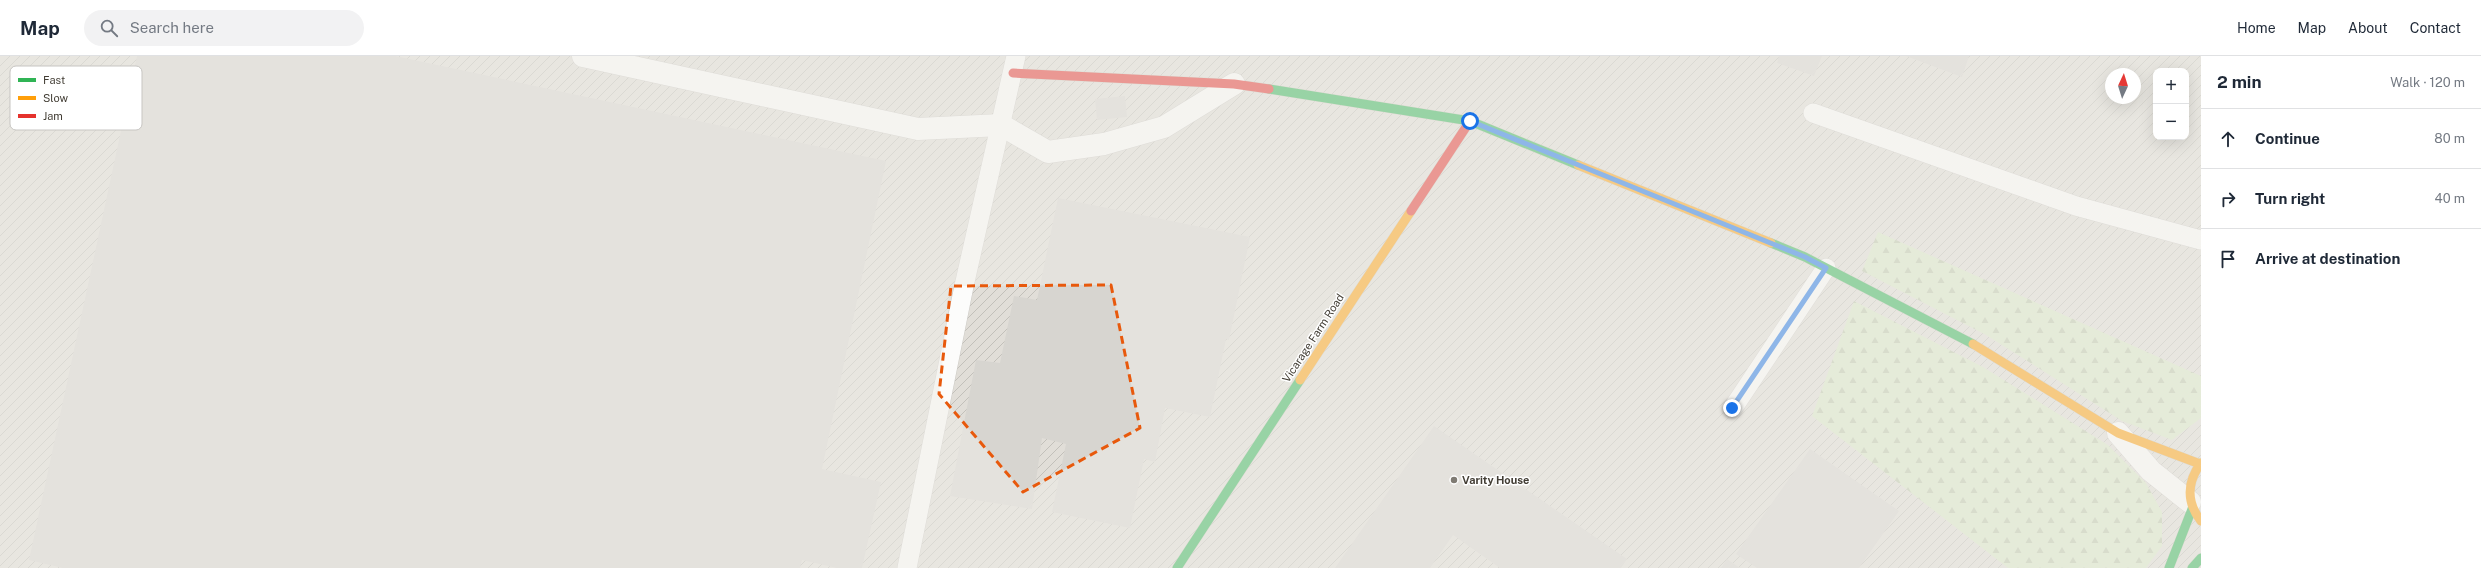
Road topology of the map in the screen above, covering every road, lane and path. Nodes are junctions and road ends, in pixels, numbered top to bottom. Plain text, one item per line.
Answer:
1 (583, 56) edge
2 (1015, 65) edge
3 (1234, 84) junction
4 (1813, 112) dead end
5 (1470, 121) junction
6 (1001, 125) junction
7 (2201, 240) edge
8 (1826, 268) junction
9 (1732, 408) dead end
10 (2118, 433) junction
11 (2201, 463) edge
12 (2191, 505) junction
13 (2201, 521) edge
14 (2201, 558) edge
15 (1178, 567) edge
16 (907, 568) edge
17 (2169, 568) edge
18 (2192, 568) edge

1 - 6 street
2 - 3 street
2 - 6 lane
3 - 5 street
3 - 6 street
4 - 7 lane
5 - 8 street
5 - 15 street, Vicarage Farm Road
6 - 16 lane
8 - 9 lane
8 - 10 street
10 - 11 street
10 - 12 street
11 - 12 street
12 - 13 street
12 - 17 street
14 - 18 street

